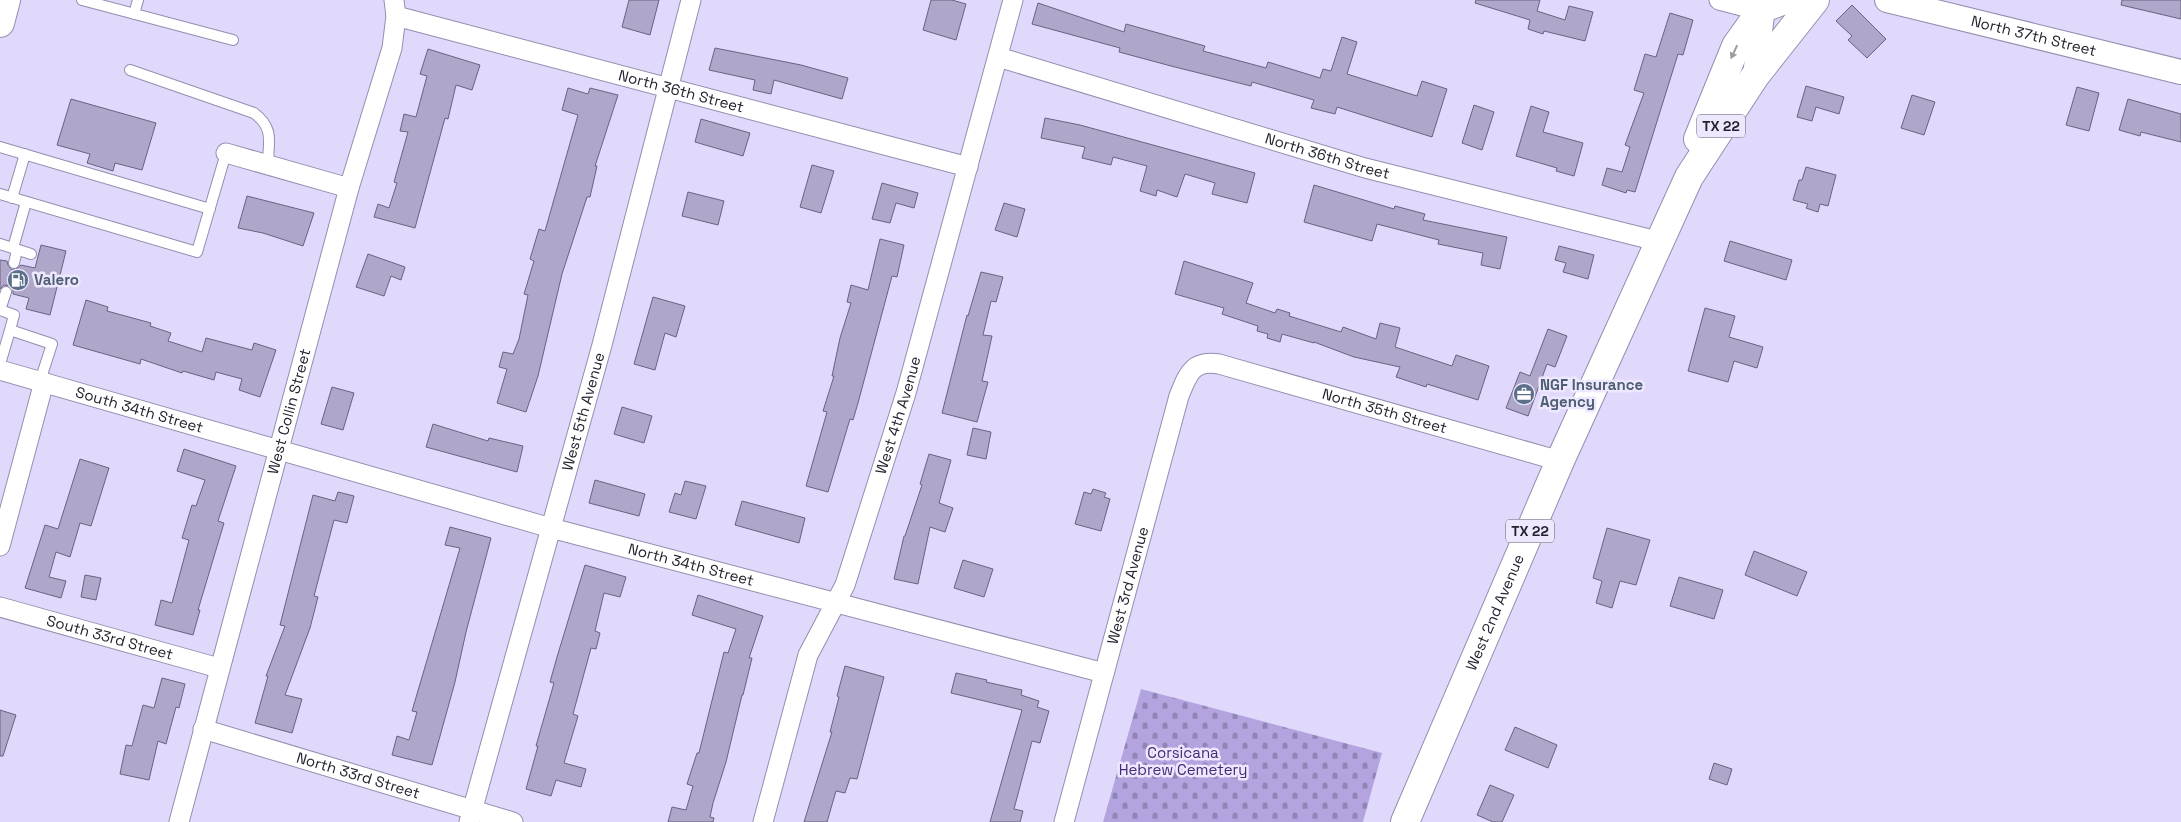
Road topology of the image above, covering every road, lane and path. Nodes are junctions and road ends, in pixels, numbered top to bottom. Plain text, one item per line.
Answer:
1 (6, 0) edge
2 (85, 0) edge
3 (138, 0) edge
4 (690, 0) edge
5 (1014, 0) edge
6 (1718, 0) edge
7 (1790, 0) edge
8 (1815, 0) edge
9 (1888, 0) edge
10 (1763, 6) edge
11 (395, 8) edge
12 (134, 14) junction
13 (0, 23) edge
14 (233, 40) dead end
15 (998, 56) junction
16 (130, 70) dead end
17 (2181, 72) edge
18 (1755, 76) junction
19 (667, 88) junction
20 (0, 147) edge
21 (226, 153) joint
22 (25, 154) junction
23 (268, 165) junction
24 (968, 166) junction
25 (1689, 176) junction
26 (349, 188) junction
27 (0, 194) edge
28 (12, 198) junction
29 (26, 202) junction
30 (210, 209) junction
31 (1661, 242) junction
32 (0, 244) edge
33 (15, 249) junction
34 (31, 254) dead end
35 (14, 263) dead end
36 (6, 292) dead end
37 (0, 310) edge
38 (10, 330) junction
39 (1208, 362) joint
40 (0, 364) edge
41 (0, 370) edge
42 (42, 382) junction
43 (278, 450) junction
44 (1560, 461) junction
45 (551, 528) junction
46 (0, 546) edge
47 (835, 604) junction
48 (0, 607) edge
49 (220, 668) junction
50 (1104, 673) junction
51 (203, 729) junction
52 (471, 816) edge
53 (179, 822) edge
54 (513, 822) edge
55 (763, 822) edge
56 (1064, 822) edge
57 (1405, 822) edge

1 - 13 main road
2 - 12 lane
3 - 12 lane
4 - 19 street, West 5th Avenue
5 - 15 street, West 4th Avenue
6 - 10 street
7 - 10 street
8 - 18 main road, TX 22
9 - 17 street, North 37th Street
10 - 18 street
10 -> 25 main road
11 - 19 street, North 36th Street
11 - 26 street, West Collin Street
12 - 14 lane
15 - 24 street, West 4th Avenue
15 - 31 street, North 36th Street
16 - 23 lane
18 - 25 main road, TX 22
19 - 24 street, North 36th Street
19 - 45 street, West 5th Avenue
20 - 22 lane
21 - 23 street
21 - 30 lane
22 - 28 lane
22 - 30 lane
23 - 26 street
24 - 47 street, West 4th Avenue
25 - 31 main road, TX 22
26 - 43 street, West Collin Street
27 - 28 lane
28 - 29 lane
29 - 30 lane
29 - 33 lane
31 - 44 main road, West 2nd Avenue / TX 22
32 - 33 lane
33 - 34 lane
33 - 35 lane
36 - 37 lane
37 - 38 lane
38 - 40 lane
38 - 42 lane
39 - 44 street, North 35th Street
39 - 50 street, West 3rd Avenue
41 - 42 street, South 34th Street
42 - 43 street, South 34th Street
42 - 46 street
43 - 45 street, North 34th Street
43 - 49 street, West Collin Street
44 - 57 main road, West 2nd Avenue / TX 22
45 - 47 street, North 34th Street
45 - 52 street, West 5th Avenue
47 - 50 street, North 34th Street
47 - 55 street, West 4th Avenue
48 - 49 street, South 33rd Street
49 - 51 street, West Collin Street
50 - 56 street, West 3rd Avenue
51 - 52 street, North 33rd Street
51 - 53 street, West Collin Street
52 - 54 street, North 33rd Street

